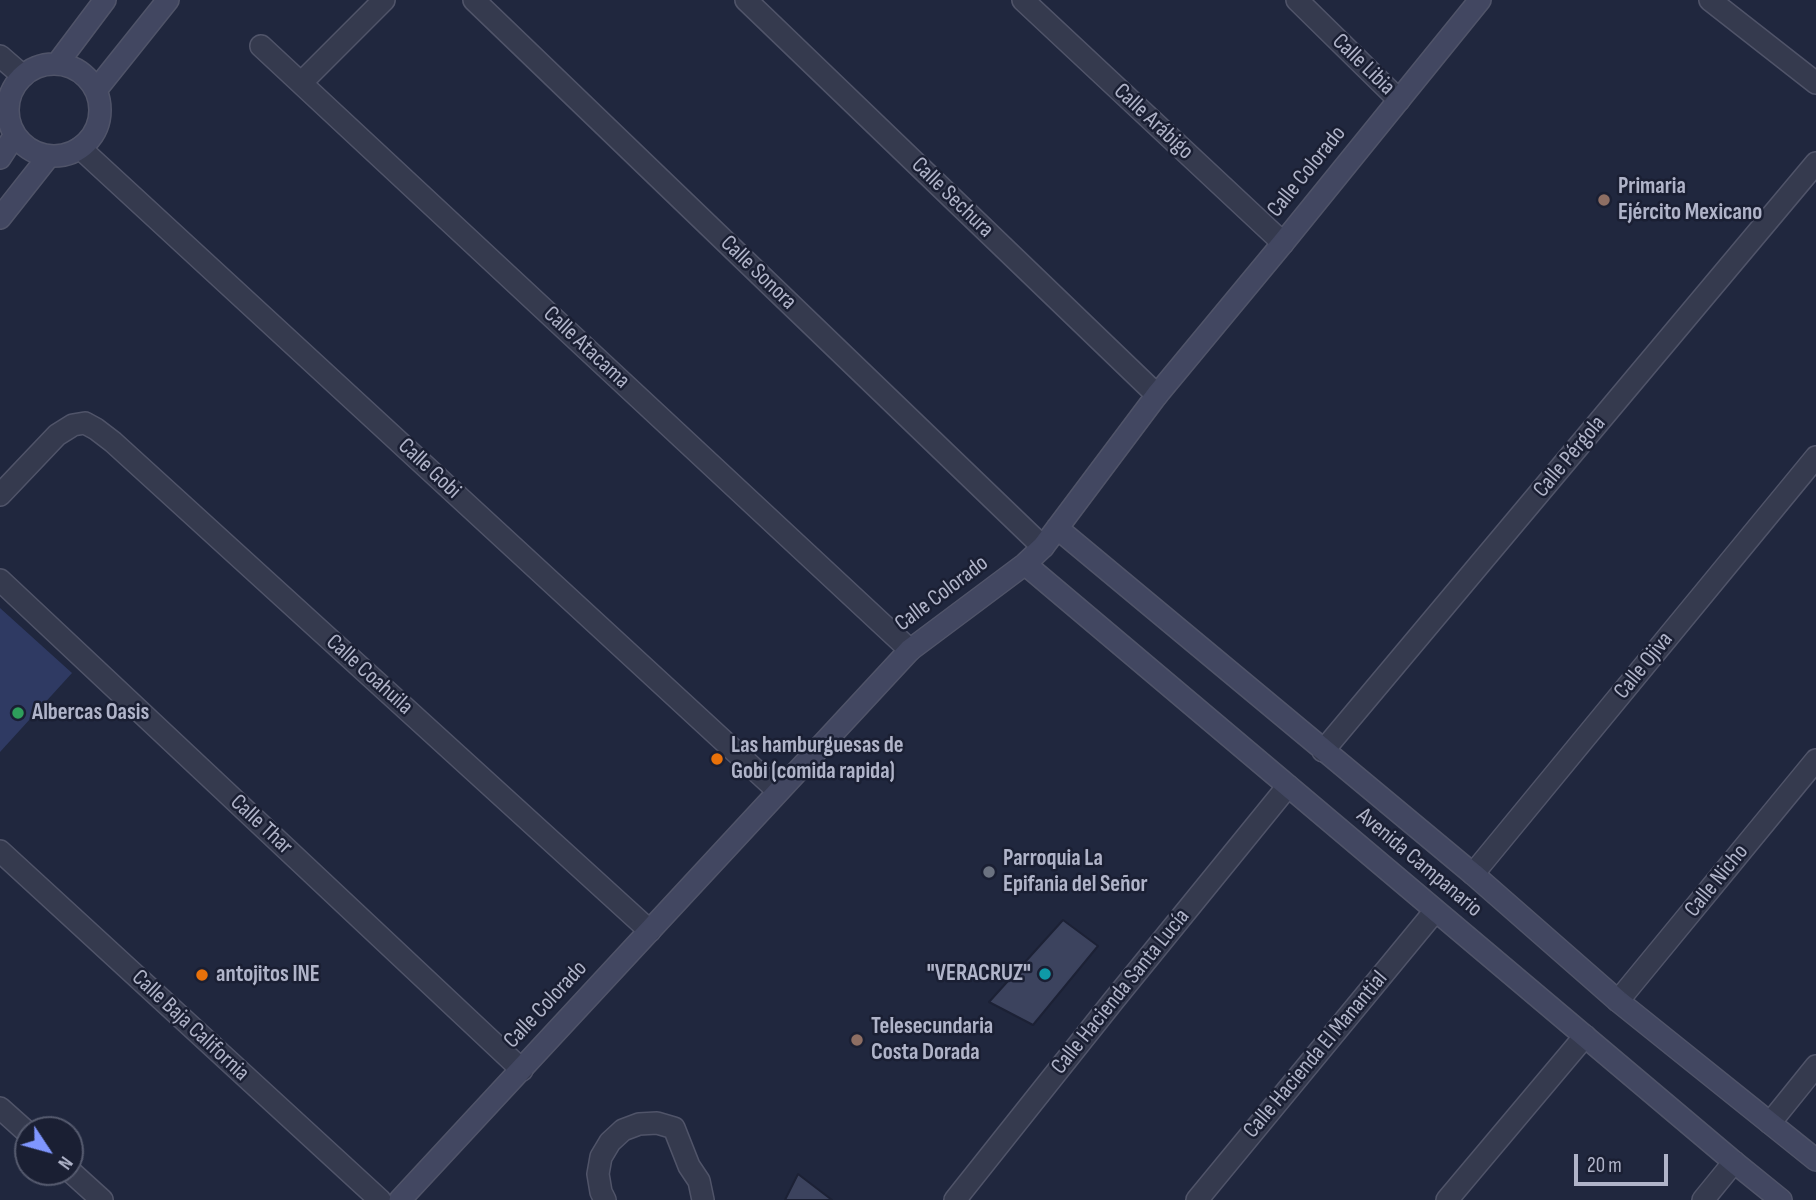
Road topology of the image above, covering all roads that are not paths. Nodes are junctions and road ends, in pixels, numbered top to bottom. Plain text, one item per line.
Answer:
1 (105, 0) edge
2 (168, 0) edge
3 (384, 0) edge
4 (474, 0) edge
5 (746, 0) edge
6 (1023, 0) edge
7 (1297, 0) edge
8 (1480, 0) edge
9 (1710, 0) edge
10 (261, 46) dead end
11 (0, 55) edge
12 (57, 64) junction
13 (23, 76) junction
14 (301, 83) junction
15 (1816, 83) edge
16 (96, 90) junction
17 (1399, 100) junction
18 (15, 135) junction
19 (80, 148) junction
20 (49, 156) junction
21 (0, 158) edge
22 (1816, 163) edge
23 (0, 218) edge
24 (1283, 243) junction
25 (1157, 395) junction
26 (1816, 457) edge
27 (0, 495) edge
28 (1057, 528) junction
29 (1043, 547) junction
30 (1025, 564) junction
31 (0, 580) edge
32 (910, 650) junction
33 (1323, 751) junction
34 (1816, 760) edge
35 (1288, 786) junction
36 (778, 791) junction
37 (0, 851) edge
38 (1473, 874) junction
39 (1435, 911) junction
40 (650, 932) junction
41 (1619, 1001) junction
42 (1585, 1037) junction
43 (1816, 1066) edge
44 (522, 1070) junction
45 (0, 1108) edge
46 (14, 1120) edge
47 (1770, 1123) junction
48 (1816, 1160) edge
49 (1734, 1162) junction
50 (84, 1184) edge
51 (102, 1200) edge
52 (380, 1200) edge
53 (400, 1200) edge
54 (605, 1200) edge
55 (703, 1200) edge
56 (954, 1200) edge
57 (1197, 1200) edge
58 (1447, 1200) edge
59 (1703, 1200) edge
60 (1781, 1200) edge

1 - 12 street
2 - 16 street
3 - 14 street
4 - 29 street, Calle Sonora
5 - 25 street, Calle Sechura
6 - 24 street, Calle Arábigo
7 - 17 street, Calle Libia
8 - 17 street, Calle Colorado
9 - 15 street
10 - 14 street, Calle Atacama
11 - 13 street
12 - 13 street
12 - 16 street
13 - 18 street
14 - 32 street, Calle Atacama
16 - 19 street
17 - 24 street, Calle Colorado
18 - 20 street
18 - 21 street
19 - 20 street
19 - 36 street, Calle Gobi
20 - 23 street
22 - 33 street, Calle Pérgola
24 - 25 street, Calle Colorado
25 - 28 street, Calle Colorado
26 - 38 street, Calle Ojiva
27 - 40 street, Calle Coahuila
28 - 29 street, Calle Colorado
28 - 33 street, Avenida Campanario
29 - 30 street, Calle Colorado
30 - 32 street, Calle Colorado
30 - 35 street, Avenida Campanario
31 - 44 street, Calle Thar
32 - 36 street, Calle Colorado
33 - 38 street, Avenida Campanario
34 - 41 street, Calle Nicho
35 - 39 street, Avenida Campanario
35 - 56 street, Calle Hacienda Santa Lucía
36 - 40 street, Calle Colorado
37 - 52 street, Calle Baja California
38 - 41 street, Avenida Campanario
39 - 42 street, Avenida Campanario
39 - 57 street, Calle Hacienda El Manantial
40 - 44 street, Calle Colorado
41 - 47 street, Avenida Campanario
42 - 49 street, Avenida Campanario
42 - 58 street
43 - 47 street
44 - 53 street, Calle Colorado
45 - 46 street
47 - 48 street, Avenida Campanario
49 - 59 street
49 - 60 street, Avenida Campanario
50 - 51 street
54 - 55 street

